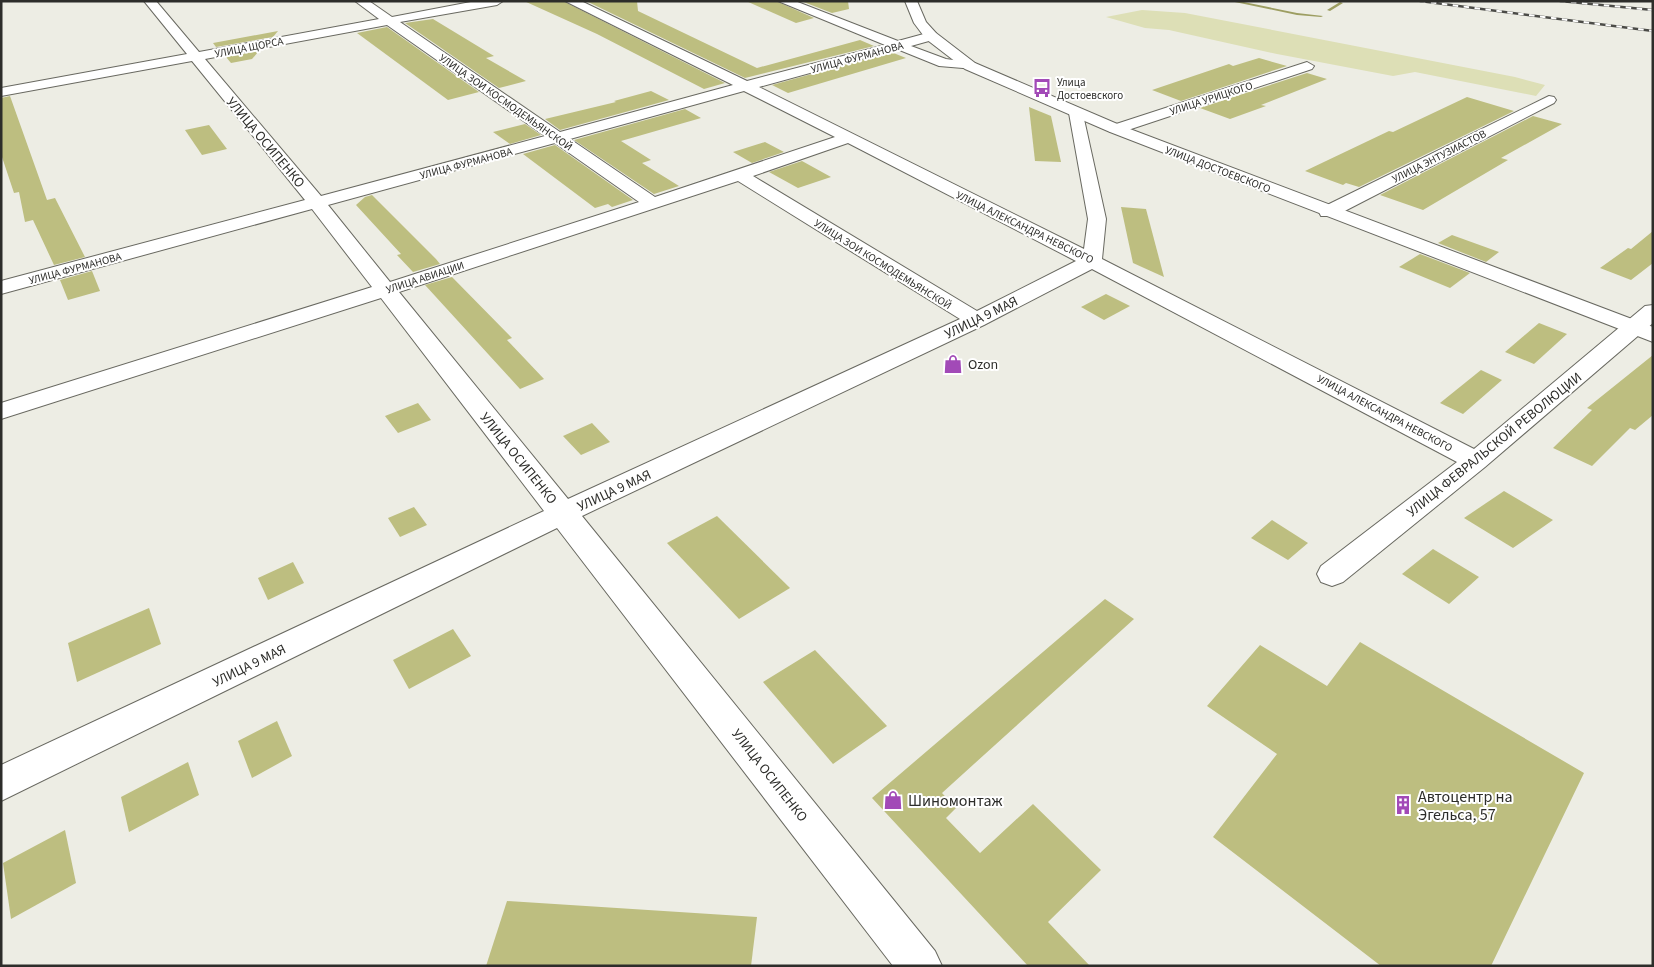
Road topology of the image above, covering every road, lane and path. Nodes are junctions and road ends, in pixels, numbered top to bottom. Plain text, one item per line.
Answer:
1 (150, 1) edge
2 (361, 1) edge
3 (497, 1) edge
4 (571, 1) edge
5 (784, 1) edge
6 (911, 1) edge
7 (387, 21) junction
8 (931, 36) junction
9 (900, 45) junction
10 (194, 57) junction
11 (970, 66) junction
12 (1307, 66) dead end
13 (749, 86) junction
14 (1, 92) edge
15 (1549, 100) dead end
16 (1077, 113) junction
17 (1116, 129) junction
18 (559, 138) junction
19 (846, 138) junction
20 (740, 175) junction
21 (316, 202) junction
22 (652, 204) junction
23 (1328, 212) junction
24 (1092, 260) junction
25 (1, 288) edge
26 (384, 290) junction
27 (976, 320) junction
28 (1646, 325) edge
29 (1, 411) edge
30 (1476, 461) junction
31 (564, 513) junction
32 (1332, 574) dead end
33 (1, 784) edge
34 (920, 966) edge

1 - 10 street, УЛИЦА ОСИПЕНКО
2 - 7 street, УЛИЦА ЗОИ КОСМОДЕМЬЯНСКОЙ
3 - 7 street, УЛИЦА ЩОРСА
4 - 13 street, УЛИЦА АЛЕКСАНДРА НЕВСКОГО
5 - 9 street, УЛИЦА ДОСТОЕВСКОГО
6 - 8 street
7 - 10 street, УЛИЦА ЩОРСА
7 - 18 street, УЛИЦА ЗОИ КОСМОДЕМЬЯНСКОЙ
8 - 9 street, УЛИЦА ФУРМАНОВА
8 - 11 street
9 - 11 street, УЛИЦА ДОСТОЕВСКОГО
9 - 13 street, УЛИЦА ФУРМАНОВА
10 - 14 street, УЛИЦА ЩОРСА
10 - 21 street, УЛИЦА ОСИПЕНКО
11 - 16 street, УЛИЦА ДОСТОЕВСКОГО
12 - 17 street, УЛИЦА УРИЦКОГО
13 - 18 street, УЛИЦА ФУРМАНОВА
13 - 19 street, УЛИЦА АЛЕКСАНДРА НЕВСКОГО
15 - 23 street, УЛИЦА ЭНТУЗИАСТОВ
16 - 17 street, УЛИЦА ДОСТОЕВСКОГО
16 - 24 street
17 - 23 street, УЛИЦА ДОСТОЕВСКОГО
18 - 21 street, УЛИЦА ФУРМАНОВА
18 - 22 street, УЛИЦА ЗОИ КОСМОДЕМЬЯНСКОЙ
19 - 20 street, УЛИЦА АВИАЦИИ
19 - 24 street, УЛИЦА АЛЕКСАНДРА НЕВСКОГО
20 - 22 street, УЛИЦА АВИАЦИИ
20 - 27 street, УЛИЦА ЗОИ КОСМОДЕМЬЯНСКОЙ
21 - 25 street, УЛИЦА ФУРМАНОВА
21 - 26 street, УЛИЦА ОСИПЕНКО
22 - 26 street, УЛИЦА АВИАЦИИ
23 - 28 street, УЛИЦА ДОСТОЕВСКОГО
24 - 27 street, УЛИЦА 9 МАЯ
24 - 30 street, УЛИЦА АЛЕКСАНДРА НЕВСКОГО
26 - 29 street, УЛИЦА АВИАЦИИ
26 - 31 street, УЛИЦА ОСИПЕНКО
27 - 31 street, УЛИЦА 9 МАЯ
28 - 30 street, УЛИЦА ФЕВРАЛЬСКОЙ РЕВОЛЮЦИИ
30 - 32 street, УЛИЦА ФЕВРАЛЬСКОЙ РЕВОЛЮЦИИ
31 - 33 street, УЛИЦА 9 МАЯ
31 - 34 street, УЛИЦА ОСИПЕНКО

